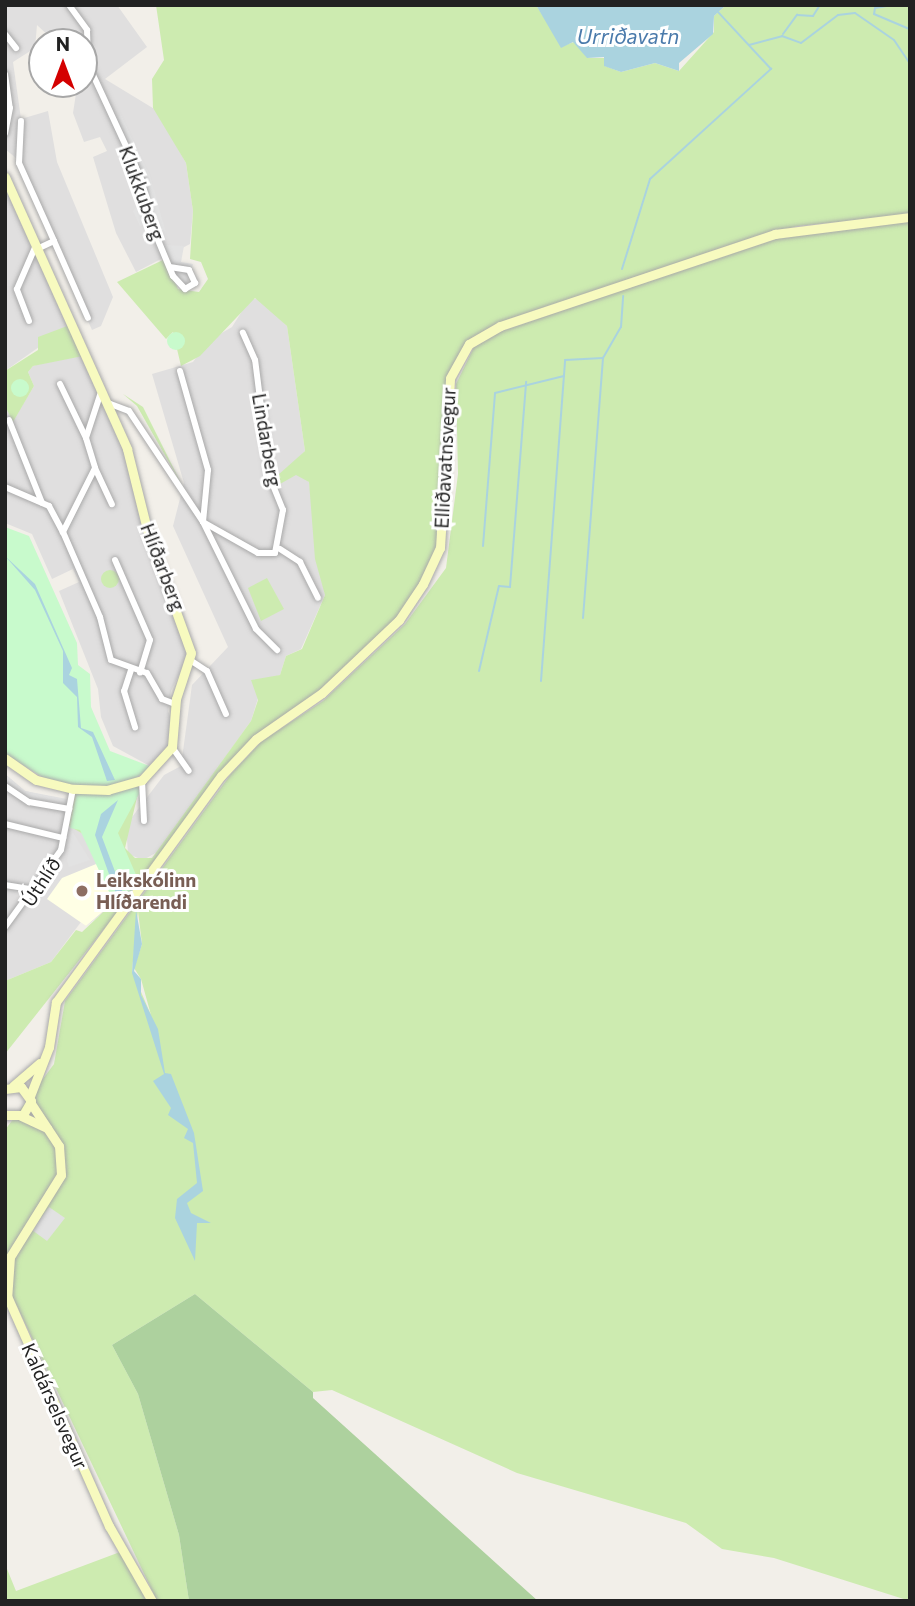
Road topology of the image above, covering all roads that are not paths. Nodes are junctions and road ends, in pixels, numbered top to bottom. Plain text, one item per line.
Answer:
1 (69, 5) edge
2 (5, 34) edge
3 (16, 48) dead end
4 (5, 74) edge
5 (21, 121) dead end
6 (5, 134) edge
7 (5, 177) edge
8 (910, 217) edge
9 (54, 241) junction
10 (38, 246) junction
11 (171, 267) dead end
12 (88, 318) dead end
13 (29, 321) dead end
14 (243, 333) dead end
15 (180, 371) dead end
16 (60, 384) dead end
17 (101, 390) junction
18 (108, 403) junction
19 (9, 420) dead end
20 (86, 438) junction
21 (95, 468) junction
22 (5, 487) edge
23 (42, 503) junction
24 (112, 504) dead end
25 (203, 522) junction
26 (62, 532) junction
27 (279, 549) junction
28 (115, 560) dead end
29 (318, 598) dead end
30 (276, 650) dead end
31 (190, 660) junction
32 (131, 670) junction
33 (140, 672) junction
34 (175, 704) junction
35 (226, 715) dead end
36 (135, 727) dead end
37 (172, 747) junction
38 (5, 758) edge
39 (190, 771) dead end
40 (142, 780) junction
41 (5, 786) edge
42 (73, 789) junction
43 (69, 809) junction
44 (144, 821) dead end
45 (5, 824) edge
46 (63, 838) junction
47 (5, 885) edge
48 (36, 890) junction
49 (5, 927) edge
50 (43, 1060) junction
51 (8, 1087) edge
52 (30, 1099) junction
53 (11, 1118) edge
54 (51, 1131) junction
55 (152, 1601) edge

1 - 11 street, Klukkuberg
2 - 3 street
4 - 6 street
5 - 9 street
7 - 10 main road, Hlíðarberg
8 - 50 main road, Elliðavatnsvegur
9 - 10 street
9 - 12 street
10 - 13 street
10 - 17 main road, Hlíðarberg
14 - 27 street, Lindarberg
15 - 25 street
16 - 20 street
17 - 18 main road, Hlíðarberg
17 - 20 street
18 - 25 street
18 - 31 main road, Hlíðarberg
19 - 23 street
20 - 21 street
21 - 24 street
21 - 26 street
22 - 23 street
23 - 26 street
25 - 27 street
25 - 30 street
26 - 32 street
27 - 29 street
28 - 33 street
31 - 34 main road, Hlíðarberg
31 - 35 street
32 - 33 street
32 - 36 street
33 - 34 street
34 - 37 main road, Hlíðarberg
37 - 39 street
37 - 40 main road
38 - 42 main road
40 - 42 main road
40 - 44 street
41 - 43 street
42 - 43 street, Úthlíð
43 - 46 street, Úthlíð
45 - 46 street
46 - 48 street, Úthlíð
47 - 48 street
48 - 49 street, Úthlíð
50 - 51 main road
50 - 52 main road, Elliðavatnsvegur
51 - 52 main road
52 - 53 main road, Elliðavatnsvegur
52 - 54 main road, Kaldárselsvegur
53 - 54 main road
54 - 55 main road, Kaldárselsvegur

